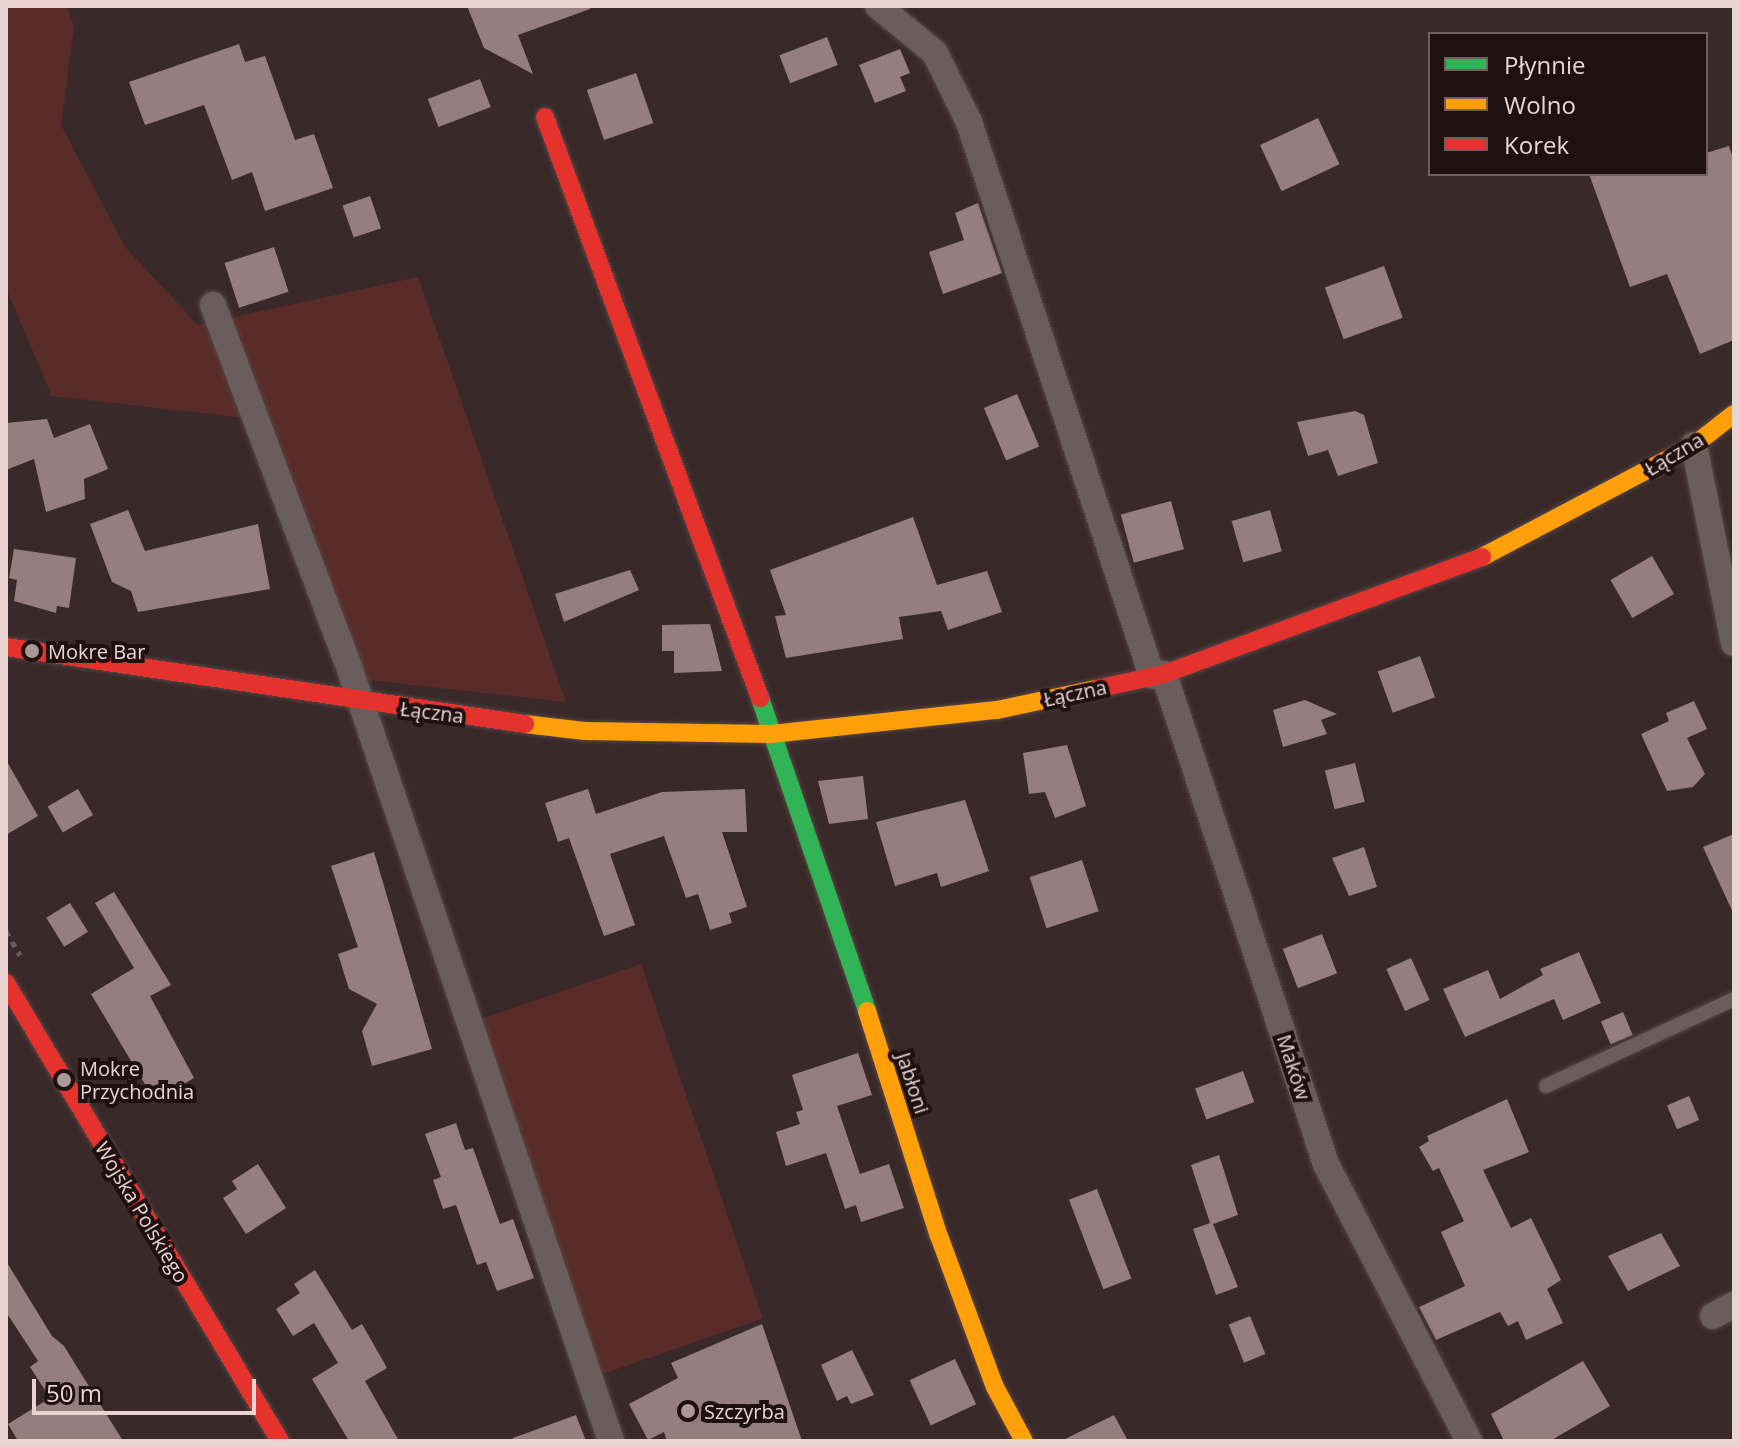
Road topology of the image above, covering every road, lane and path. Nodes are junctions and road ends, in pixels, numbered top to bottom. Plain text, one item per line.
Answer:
1 (878, 6) edge
2 (545, 117) dead end
3 (213, 305) dead end
4 (1734, 414) edge
5 (1694, 445) junction
6 (1734, 643) edge
7 (6, 647) edge
8 (1158, 675) junction
9 (360, 702) junction
10 (771, 734) junction
11 (6, 983) edge
12 (1734, 999) edge
13 (1546, 1086) dead end
14 (280, 1441) edge
15 (611, 1441) edge
16 (1024, 1441) edge
17 (1469, 1441) edge

1 - 8 street, Maków
2 - 10 street, Jabłoni
3 - 9 street
4 - 5 street, Łączna
5 - 6 street
5 - 8 street, Łączna
7 - 9 street, Łączna
8 - 10 street, Łączna
8 - 17 street, Maków
9 - 10 street, Łączna
9 - 15 street
10 - 16 street, Jabłoni
11 - 14 street, Wojska Polskiego
12 - 13 lane

